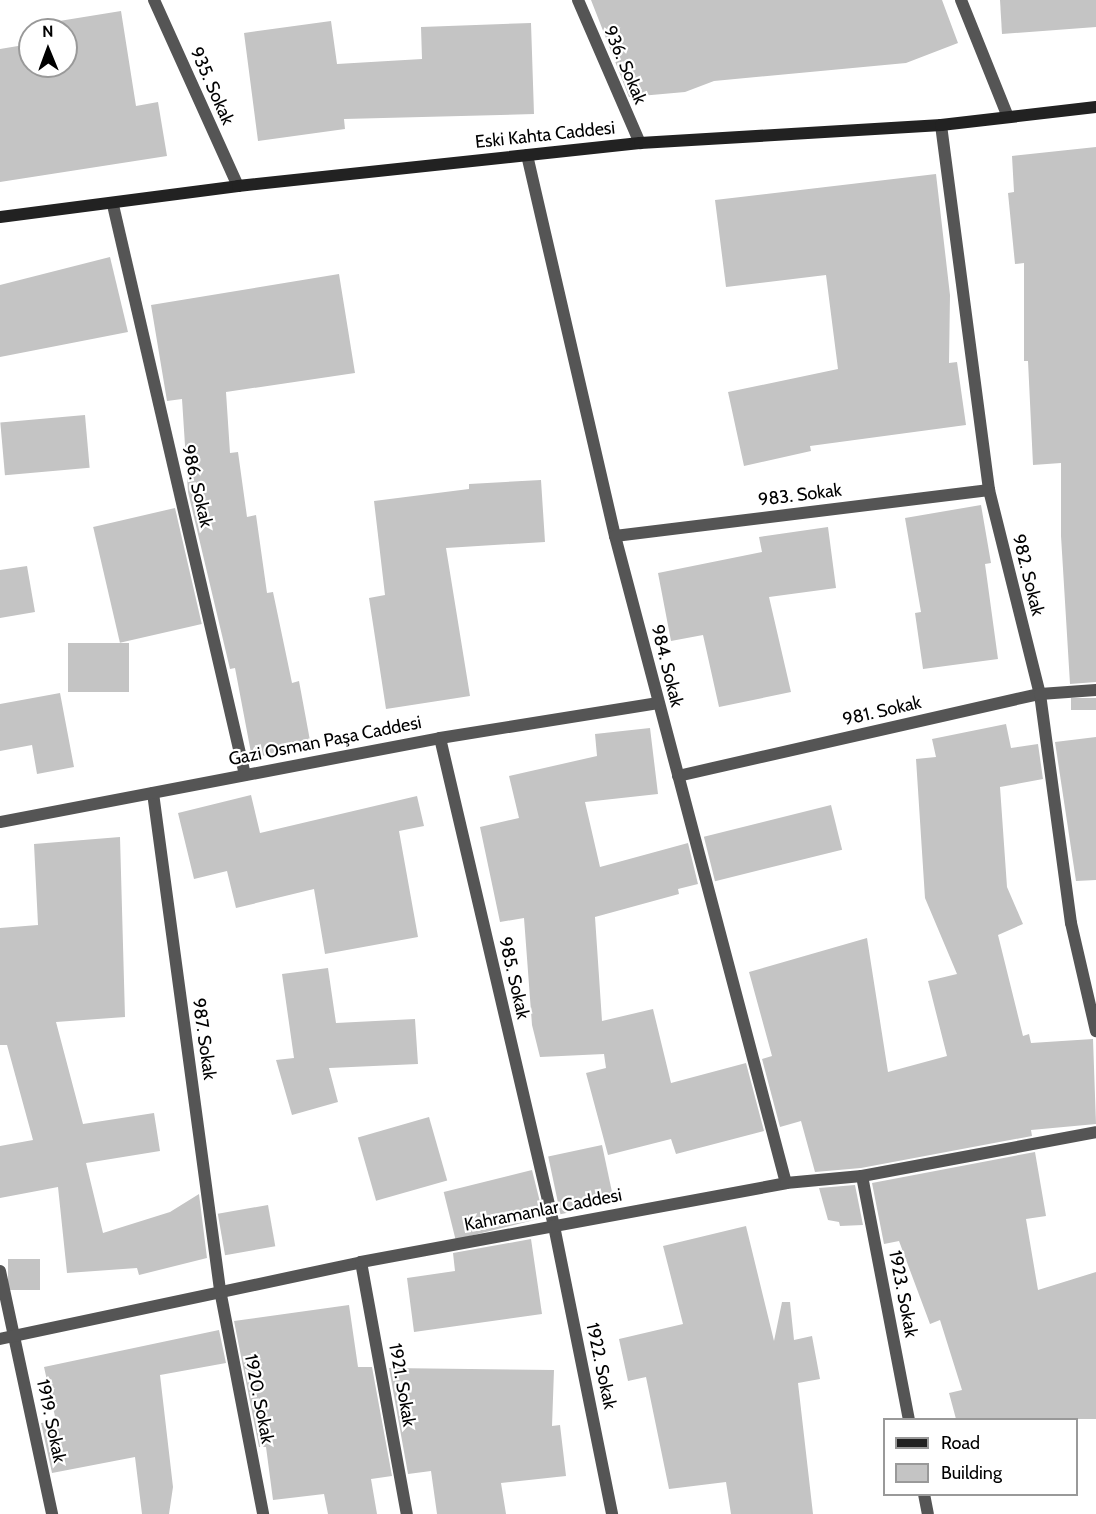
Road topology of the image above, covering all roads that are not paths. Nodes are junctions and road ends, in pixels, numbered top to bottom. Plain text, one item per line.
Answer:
1 (154, 0) edge
2 (578, 0) edge
3 (961, 0) edge
4 (1096, 107) edge
5 (1008, 117) junction
6 (941, 125) junction
7 (640, 144) junction
8 (527, 155) junction
9 (238, 186) junction
10 (113, 205) junction
11 (0, 218) edge
12 (988, 490) junction
13 (615, 536) junction
14 (1096, 690) edge
15 (1040, 694) junction
16 (658, 703) junction
17 (440, 738) junction
18 (245, 775) junction
19 (678, 776) junction
20 (153, 793) junction
21 (0, 822) edge
22 (1096, 1031) edge
23 (1096, 1132) edge
24 (862, 1176) junction
25 (786, 1183) junction
26 (554, 1226) junction
27 (361, 1262) junction
28 (0, 1272) edge
29 (220, 1290) junction
30 (14, 1336) junction
31 (0, 1339) edge
32 (909, 1418) edge
33 (924, 1496) edge
34 (52, 1514) edge
35 (263, 1514) edge
36 (406, 1514) edge
37 (612, 1514) edge
38 (928, 1514) edge

1 - 9 street, 935. Sokak
2 - 7 street, 936. Sokak
3 - 5 street
4 - 5 main road, Eski Kahta Caddesi
5 - 6 main road, Eski Kahta Caddesi
6 - 7 main road, Eski Kahta Caddesi
6 - 12 street, 982. Sokak
7 - 8 main road, Eski Kahta Caddesi
8 - 9 main road, Eski Kahta Caddesi
8 - 13 street, 984. Sokak
9 - 10 main road, Eski Kahta Caddesi
10 - 11 main road, Eski Kahta Caddesi
10 - 18 street, 986. Sokak
12 - 13 street, 983. Sokak
12 - 15 street, 982. Sokak
13 - 16 street, 984. Sokak
14 - 15 street, 981. Sokak
15 - 19 street, 981. Sokak
15 - 22 street, 982. Sokak
16 - 17 street, Gazi Osman Paşa Caddesi
16 - 19 street, 984. Sokak
17 - 18 street, Gazi Osman Paşa Caddesi
17 - 26 street, 985. Sokak
18 - 20 street, Gazi Osman Paşa Caddesi
19 - 25 street, 984. Sokak
20 - 21 street, Gazi Osman Paşa Caddesi
20 - 29 street, 987. Sokak
23 - 24 street, Kahramanlar Caddesi
24 - 25 street, Kahramanlar Caddesi
24 - 32 street, 1923. Sokak
25 - 26 street, Kahramanlar Caddesi
26 - 27 street, Kahramanlar Caddesi
26 - 37 street, 1922. Sokak
27 - 29 street, Kahramanlar Caddesi
27 - 36 street, 1921. Sokak
28 - 30 street, 1919. Sokak
29 - 30 street, Kahramanlar Caddesi
29 - 35 street, 1920. Sokak
30 - 31 street, Kahramanlar Caddesi
30 - 34 street, 1919. Sokak
33 - 38 street

